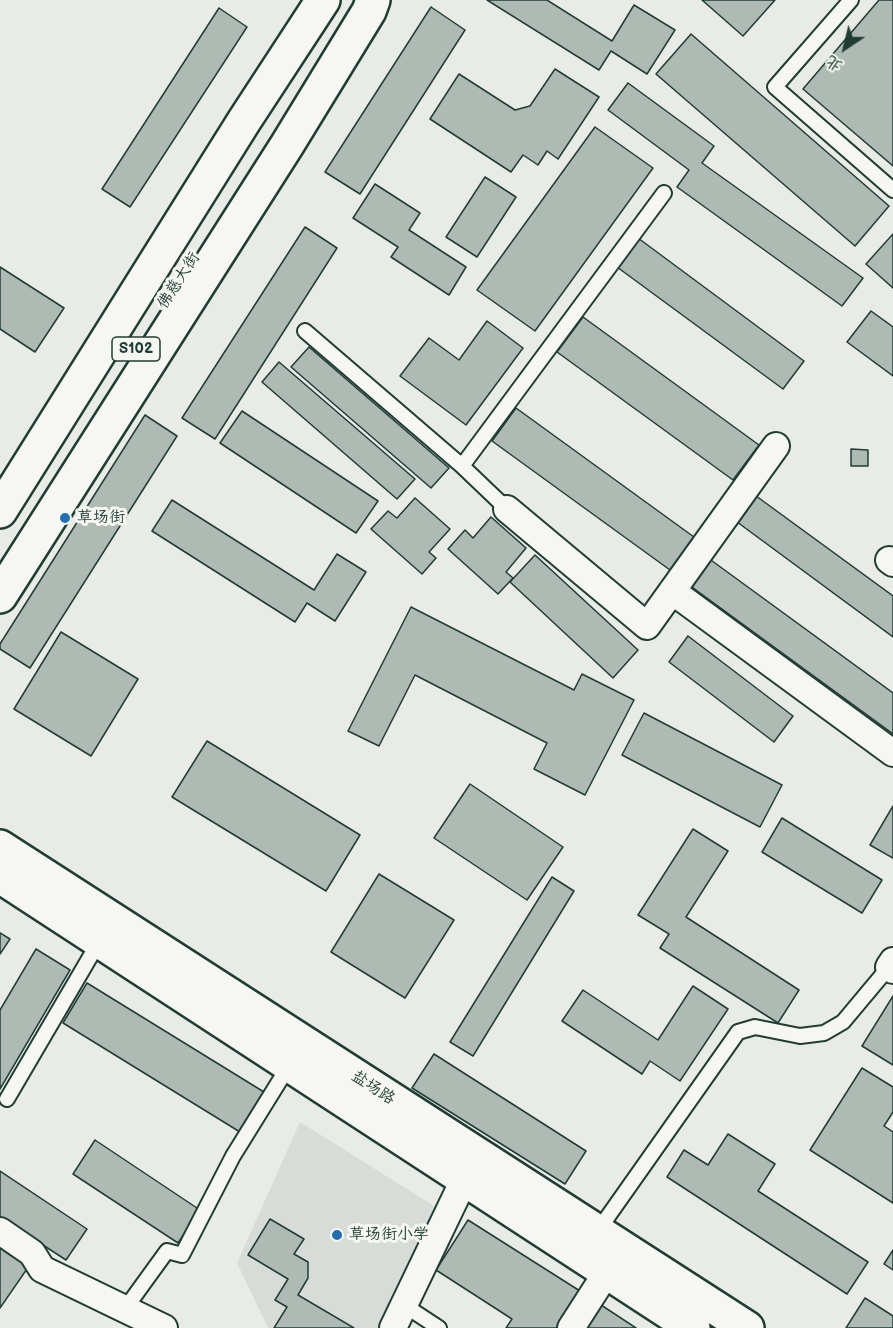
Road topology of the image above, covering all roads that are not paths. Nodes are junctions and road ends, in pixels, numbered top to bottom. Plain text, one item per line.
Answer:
1 (305, 0) edge
2 (323, 0) edge
3 (358, 0) edge
4 (373, 0) edge
5 (851, 0) edge
6 (258, 129) junction
7 (893, 190) edge
8 (664, 193) dead end
9 (305, 331) dead end
10 (776, 446) dead end
11 (462, 466) junction
12 (0, 469) edge
13 (507, 509) joint
14 (0, 511) edge
15 (0, 562) edge
16 (672, 591) junction
17 (0, 596) edge
18 (893, 753) edge
19 (0, 847) edge
20 (0, 876) edge
21 (100, 940) junction
22 (892, 966) edge
23 (290, 1064) junction
24 (7, 1099) dead end
25 (465, 1178) junction
26 (0, 1231) edge
27 (597, 1232) junction
28 (607, 1272) junction
29 (125, 1309) junction
30 (399, 1317) edge
31 (164, 1328) edge
32 (439, 1328) edge
33 (571, 1328) edge
34 (693, 1328) edge
35 (747, 1328) edge

1 - 12 main road
2 - 6 main road, 佛慈大街 / S102
3 - 6 main road, 佛慈大街 / S102
4 - 17 main road
5 - 7 lane
6 - 14 main road, 佛慈大街 / S102
6 - 15 main road, 佛慈大街 / S102
8 - 11 lane
9 - 11 lane
10 - 16 street
11 - 13 lane
13 - 16 street
16 - 18 street
19 - 27 main road, 盐场路
20 - 21 main road, 盐场路
21 - 23 main road, 盐场路
21 - 24 lane
22 - 27 lane
23 - 25 main road, 盐场路
23 - 29 lane
25 - 28 main road, 盐场路
25 - 30 street
26 - 29 street
27 - 35 main road, 盐场路
28 - 33 street
28 - 34 main road, 盐场路
29 - 31 street
30 - 32 lane

